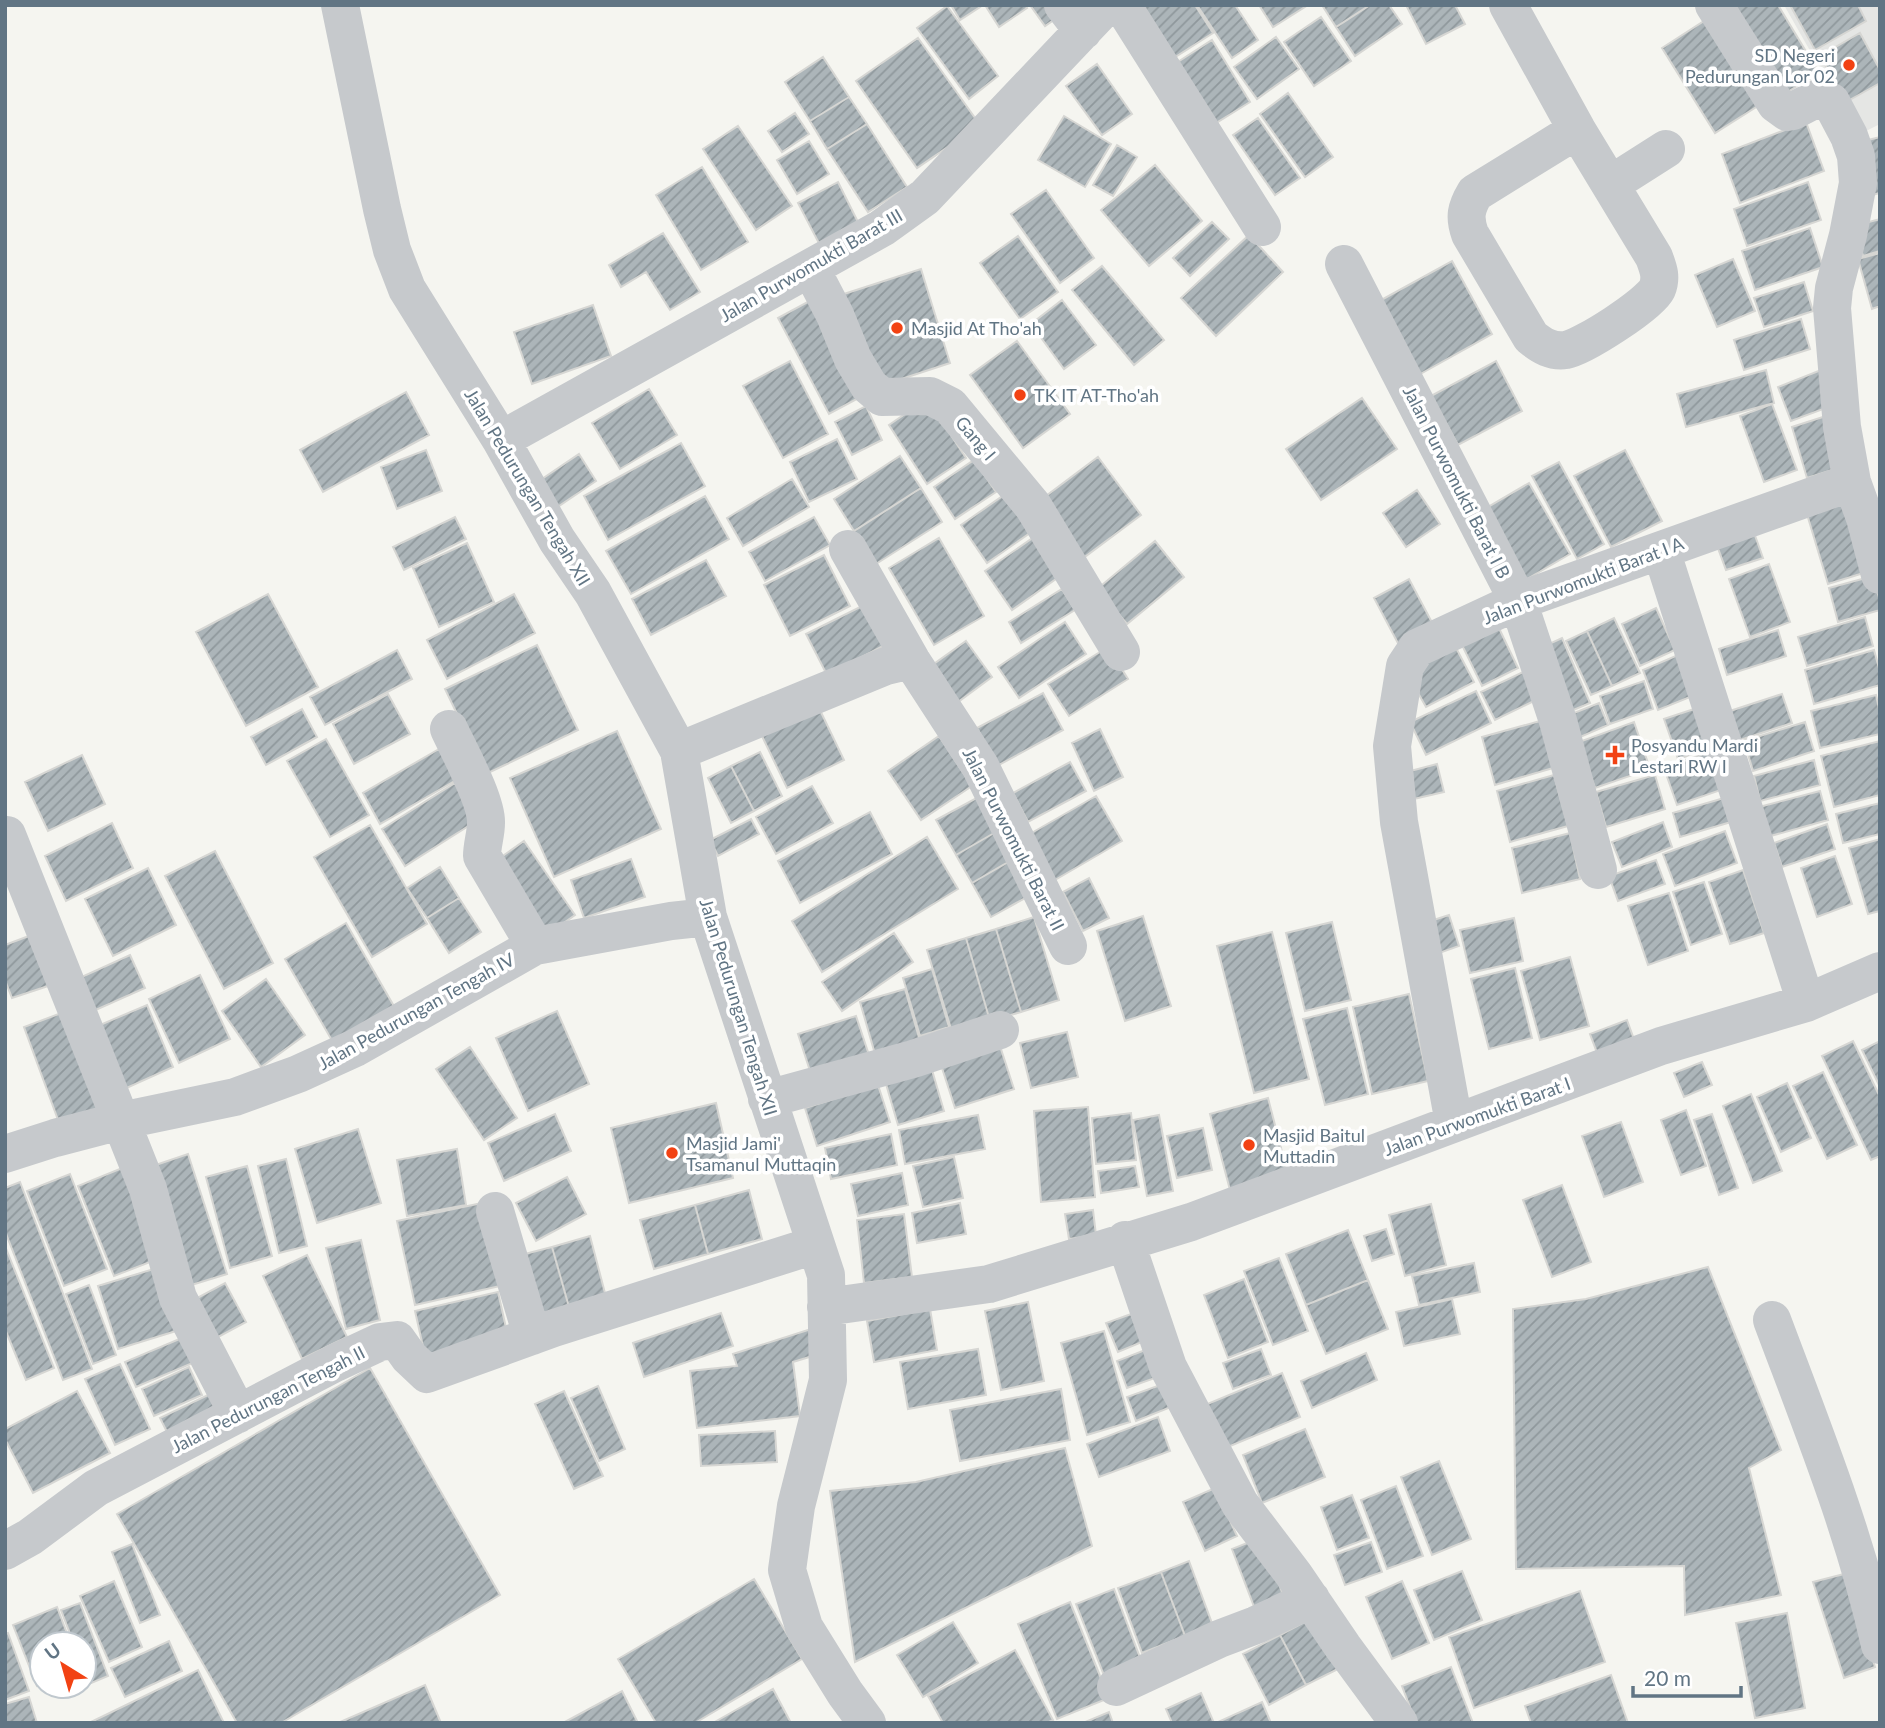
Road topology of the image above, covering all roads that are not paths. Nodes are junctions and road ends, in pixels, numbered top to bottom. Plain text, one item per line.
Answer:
1 (340, 5) edge
2 (1122, 5) edge
3 (1508, 5) edge
4 (1714, 5) edge
5 (1084, 14) edge
6 (1577, 130) junction
7 (1666, 149) dead end
8 (1611, 184) junction
9 (1866, 210) edge
10 (1262, 227) dead end
11 (1344, 264) dead end
12 (811, 269) junction
13 (501, 440) junction
14 (1852, 482) junction
15 (848, 549) dead end
16 (1661, 550) junction
17 (1880, 575) edge
18 (1518, 601) junction
19 (1121, 652) dead end
20 (911, 660) junction
21 (449, 729) dead end
22 (679, 751) junction
23 (7, 835) dead end
24 (1598, 870) dead end
25 (708, 917) junction
26 (535, 946) junction
27 (1068, 946) dead end
28 (1880, 971) edge
29 (1806, 1003) junction
30 (1000, 1030) dead end
31 (767, 1099) junction
32 (120, 1121) junction
33 (1454, 1123) junction
34 (5, 1154) edge
35 (495, 1211) dead end
36 (1125, 1240) junction
37 (815, 1245) junction
38 (826, 1307) junction
39 (1772, 1320) dead end
40 (532, 1336) junction
41 (238, 1413) junction
42 (5, 1551) edge
43 (1311, 1599) junction
44 (1880, 1645) edge
45 (1116, 1687) dead end
46 (867, 1723) edge
47 (1399, 1723) edge

1 - 13 street, Jalan Pedurungan Tengah XII
2 - 10 street
3 - 6 street
4 - 9 street
5 - 12 street, Jalan Purwomukti Barat III
6 - 8 street
6 - 8 street
7 - 8 street
9 - 14 street
11 - 18 street, Jalan Purwomukti Barat I B
12 - 13 street, Jalan Purwomukti Barat III
12 - 19 street, Gang I
13 - 22 street, Jalan Pedurungan Tengah XII
14 - 16 street, Jalan Purwomukti Barat I A
14 - 17 street
15 - 20 street, Jalan Purwomukti Barat II
16 - 18 street, Jalan Purwomukti Barat I A
16 - 29 street
18 - 24 street, Jalan Purwomukti Barat I B
18 - 33 street, Jalan Purwomukti Barat I A
20 - 22 street
20 - 27 street, Jalan Purwomukti Barat II
21 - 26 street
22 - 25 street, Jalan Pedurungan Tengah XII
23 - 32 street
25 - 26 street, Jalan Pedurungan Tengah IV
25 - 31 street, Jalan Pedurungan Tengah XII
26 - 32 street, Jalan Pedurungan Tengah IV
28 - 29 street, Jalan Purwomukti Barat I
29 - 33 street, Jalan Purwomukti Barat I
30 - 31 street
31 - 37 street, Jalan Pedurungan Tengah XII
32 - 34 street, Jalan Pedurungan Tengah IV
32 - 41 street
33 - 36 street, Jalan Purwomukti Barat I
35 - 40 street
36 - 38 street, Jalan Purwomukti Barat I
36 - 43 street
37 - 38 street, Jalan Pedurungan Tengah XII
37 - 40 street, Jalan Pedurungan Tengah II
38 - 46 street, Jalan Pedurungan Tengah XII
39 - 44 street
40 - 41 street, Jalan Pedurungan Tengah II
41 - 42 street, Jalan Pedurungan Tengah II
43 - 45 street
43 - 47 street

